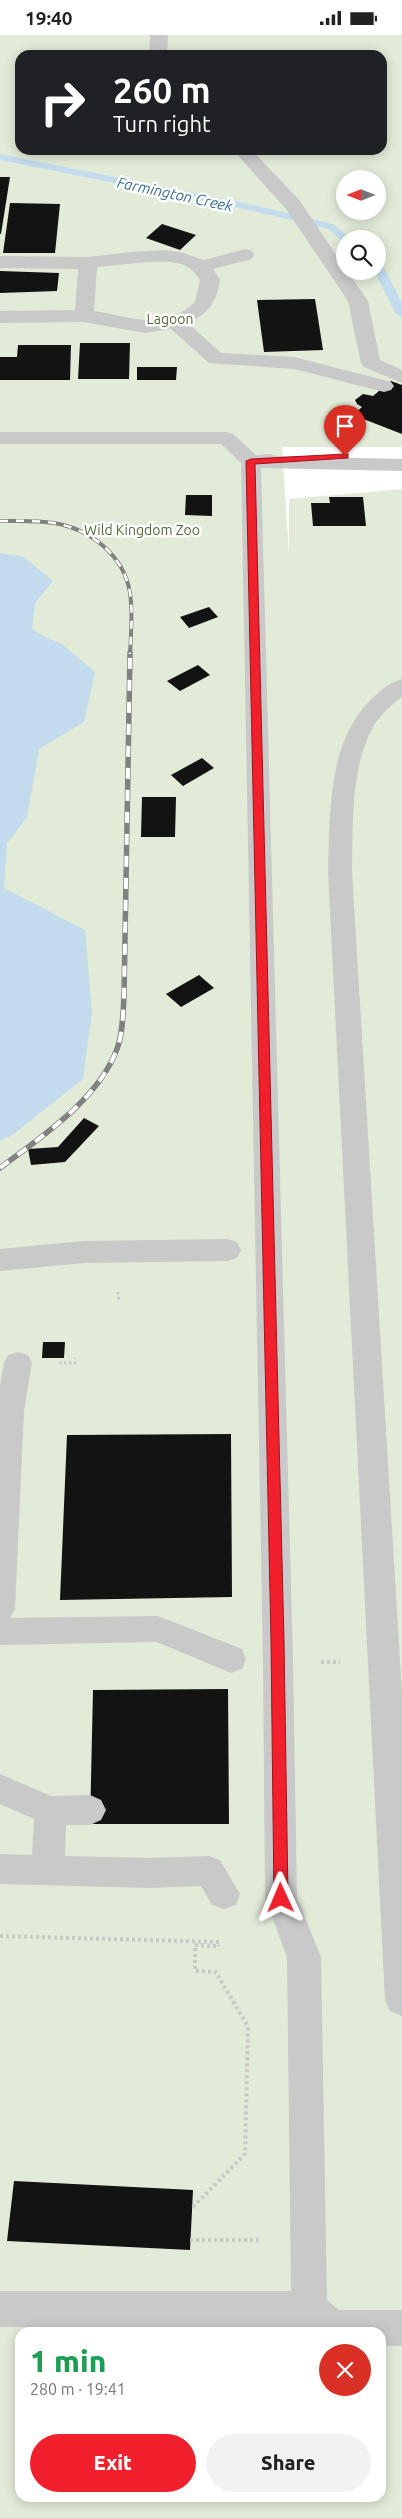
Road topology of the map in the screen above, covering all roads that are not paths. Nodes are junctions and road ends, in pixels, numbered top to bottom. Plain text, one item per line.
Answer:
1 (159, 35) edge
2 (158, 50) edge
3 (247, 155) edge
4 (245, 255) dead end
5 (0, 261) edge
6 (88, 263) junction
7 (201, 266) junction
8 (84, 316) junction
9 (0, 317) edge
10 (175, 322) junction
11 (402, 377) edge
12 (384, 386) dead end
13 (0, 439) edge
14 (402, 453) edge
15 (251, 461) junction
16 (402, 465) edge
17 (402, 686) edge
18 (227, 1250) dead end
19 (0, 1259) edge
20 (18, 1363) dead end
21 (5, 1408) edge
22 (0, 1609) edge
23 (0, 1632) edge
24 (230, 1659) dead end
25 (0, 1789) edge
26 (90, 1810) dead end
27 (50, 1811) junction
28 (0, 1869) edge
29 (48, 1870) junction
30 (224, 1893) dead end
31 (402, 2000) edge
32 (0, 2309) edge
33 (309, 2309) junction
34 (332, 2327) edge
35 (386, 2328) edge
36 (402, 2328) edge

1 - 2 street
3 - 11 street
4 - 7 street
5 - 6 street
6 - 7 street
6 - 8 street
7 - 10 street
8 - 9 street
8 - 10 street
10 - 12 street
13 - 15 street
14 - 15 street
15 - 16 street
15 - 33 street
17 - 31 street
18 - 19 street
20 - 21 street
21 - 22 street
23 - 24 street
25 - 27 street
26 - 27 street
27 - 29 street
28 - 29 street
29 - 30 street
32 - 33 street
33 - 34 street
35 - 36 street

